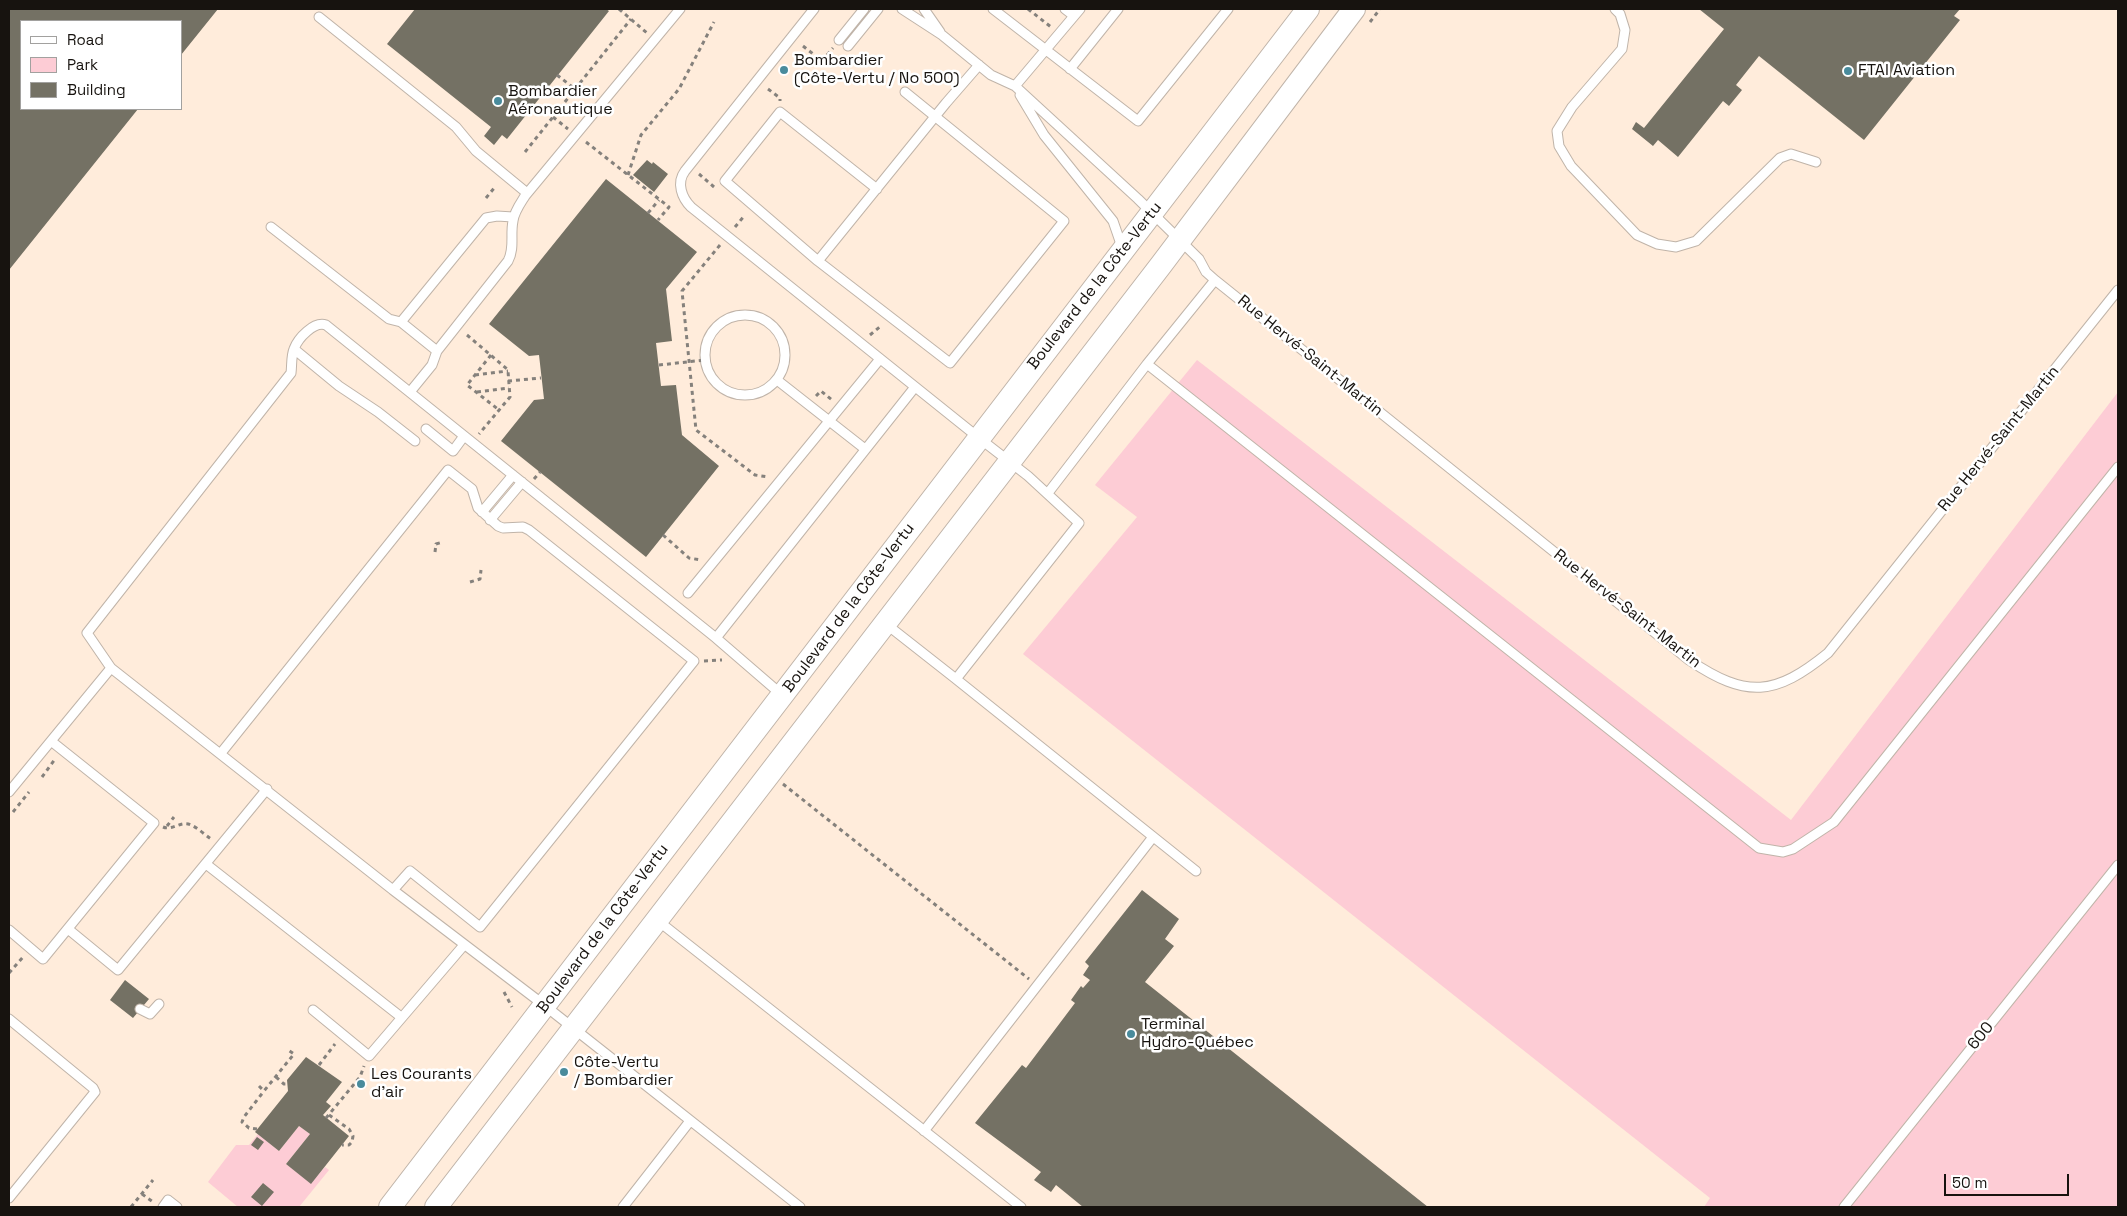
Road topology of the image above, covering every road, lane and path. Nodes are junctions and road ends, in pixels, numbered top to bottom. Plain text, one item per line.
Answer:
1 (619, 9) edge
2 (680, 9) edge
3 (814, 9) edge
4 (864, 9) edge
5 (878, 9) edge
6 (902, 9) edge
7 (920, 9) edge
8 (924, 9) edge
9 (993, 9) edge
10 (1028, 9) edge
11 (1065, 9) edge
12 (1118, 9) edge
13 (1228, 9) edge
14 (1308, 9) edge
15 (1354, 9) edge
16 (1615, 9) edge
17 (1077, 12) edge
18 (319, 17) dead end
19 (913, 18) junction
20 (631, 19) junction
21 (714, 22) dead end
22 (1052, 28) dead end
23 (647, 32) dead end
24 (942, 35) junction
25 (839, 40) dead end
26 (803, 46) dead end
27 (848, 46) dead end
28 (1046, 50) junction
29 (979, 65) junction
30 (820, 66) dead end
31 (1070, 69) junction
32 (557, 75) dead end
33 (1015, 86) junction
34 (575, 89) junction
35 (905, 92) dead end
36 (935, 116) junction
37 (553, 117) junction
38 (568, 129) dead end
39 (586, 142) dead end
40 (524, 152) dead end
41 (1816, 162) dead end
42 (699, 174) dead end
43 (628, 175) junction
44 (496, 187) dead end
45 (715, 188) dead end
46 (877, 189) junction
47 (527, 193) junction
48 (486, 198) dead end
49 (659, 200) junction
50 (648, 212) dead end
51 (1151, 213) junction
52 (513, 218) junction
53 (658, 220) dead end
54 (271, 227) dead end
55 (1178, 241) junction
56 (720, 245) dead end
57 (1123, 250) junction
58 (818, 261) junction
59 (1215, 280) junction
60 (2118, 290) edge
61 (401, 322) junction
62 (467, 335) dead end
63 (294, 349) junction
64 (437, 352) junction
65 (491, 355) junction
66 (880, 359) junction
67 (705, 360) junction
68 (689, 362) junction
69 (1147, 364) junction
70 (659, 365) dead end
71 (508, 371) junction
72 (475, 375) junction
73 (542, 378) dead end
74 (777, 380) junction
75 (508, 381) junction
76 (915, 387) junction
77 (509, 388) junction
78 (410, 392) junction
79 (476, 392) junction
80 (499, 410) junction
81 (828, 421) junction
82 (426, 429) dead end
83 (480, 432) dead end
84 (464, 436) junction
85 (979, 438) junction
86 (415, 441) dead end
87 (865, 449) junction
88 (1010, 460) junction
89 (2118, 467) edge
90 (540, 472) dead end
91 (513, 475) junction
92 (755, 476) dead end
93 (535, 478) dead end
94 (522, 482) junction
95 (1048, 493) junction
96 (482, 512) junction
97 (490, 520) junction
98 (663, 535) dead end
99 (443, 542) dead end
100 (435, 552) dead end
101 (690, 558) dead end
102 (481, 570) dead end
103 (470, 582) dead end
104 (688, 593) dead end
105 (885, 623) junction
106 (716, 638) junction
107 (730, 650) junction
108 (694, 661) junction
109 (112, 668) junction
110 (956, 679) junction
111 (782, 695) junction
112 (51, 741) junction
113 (221, 753) junction
114 (58, 756) dead end
115 (769, 773) junction
116 (42, 777) dead end
117 (267, 789) junction
118 (9, 792) edge
119 (29, 792) dead end
120 (13, 812) dead end
121 (165, 828) dead end
122 (1153, 837) junction
123 (211, 839) dead end
124 (206, 864) junction
125 (2118, 865) edge
126 (1196, 871) dead end
127 (393, 890) junction
128 (656, 919) junction
129 (68, 928) junction
130 (9, 930) edge
131 (464, 945) junction
132 (24, 956) dead end
133 (9, 974) edge
134 (1038, 986) junction
135 (504, 992) dead end
136 (160, 1004) dead end
137 (544, 1005) junction
138 (512, 1007) dead end
139 (140, 1009) dead end
140 (313, 1010) dead end
141 (401, 1017) junction
142 (9, 1019) edge
143 (573, 1029) junction
144 (288, 1050) dead end
145 (328, 1054) dead end
146 (369, 1056) junction
147 (319, 1065) dead end
148 (276, 1077) junction
149 (288, 1084) dead end
150 (260, 1086) dead end
151 (264, 1090) junction
152 (690, 1121) junction
153 (257, 1130) dead end
154 (924, 1131) junction
155 (342, 1145) dead end
156 (153, 1180) dead end
157 (142, 1194) junction
158 (9, 1198) edge
159 (159, 1205) edge
160 (131, 1207) edge
161 (177, 1207) edge
162 (390, 1207) edge
163 (436, 1207) edge
164 (623, 1207) edge
165 (800, 1207) edge
166 (1021, 1207) edge
167 (1844, 1207) edge

1 - 20 path
2 - 47 lane
3 - 66 lane
4 - 25 lane
5 - 27 lane
6 - 19 lane
7 - 19 lane
8 - 24 lane
9 - 28 lane
10 - 22 path
11 - 17 lane
12 - 31 lane
13 - 31 lane
14 - 51 street, Boulevard de la Côte-Vertu
15 - 55 street
16 - 41 lane
17 - 28 lane
18 - 47 lane
19 - 24 lane
20 - 23 path
20 - 34 path
21 - 43 path
24 - 29 lane, Rue Hervé-Saint-Martin
26 - 30 path
28 - 31 lane
28 - 33 lane
29 - 33 lane, Rue Hervé-Saint-Martin
29 - 36 lane
32 - 34 path
33 - 51 lane, Rue Hervé-Saint-Martin
33 - 57 lane
34 - 37 path
35 - 36 lane
36 - 46 lane
36 - 58 lane
37 - 38 path
37 - 40 path
39 - 43 path
42 - 45 path
43 - 49 path
44 - 48 path
46 - 58 lane
46 - 58 lane
47 - 52 lane
49 - 50 path
49 - 53 path
51 - 55 lane, Rue Hervé-Saint-Martin
51 - 57 street, Boulevard de la Côte-Vertu
52 - 61 lane
52 - 64 lane
54 - 61 lane
55 - 59 lane, Rue Hervé-Saint-Martin
55 - 88 street
56 - 68 path
57 - 85 street, Boulevard de la Côte-Vertu
59 - 60 lane, Rue Hervé-Saint-Martin
59 - 69 lane
61 - 64 lane
62 - 65 path
63 - 78 lane
63 - 86 lane
63 - 109 lane
64 - 78 lane
65 - 71 path
65 - 72 path
66 - 76 lane
66 - 81 lane
67 - 68 path
67 - 74 lane
67 - 74 lane
68 - 70 path
68 - 92 path
69 - 89 lane
69 - 95 lane
71 - 72 path
71 - 75 path
72 - 79 path
73 - 75 path
74 - 81 lane
75 - 77 path
76 - 85 lane
76 - 87 lane
77 - 79 path
77 - 80 path
78 - 84 lane
79 - 80 path
80 - 83 path
81 - 87 lane
81 - 104 lane
82 - 84 lane
84 - 91 lane
85 - 88 lane
85 - 111 street, Boulevard de la Côte-Vertu
87 - 106 lane
88 - 95 lane
88 - 105 street
90 - 93 path
91 - 94 lane
91 - 96 lane
94 - 97 lane
94 - 106 lane
95 - 110 lane
96 - 97 lane
96 - 113 lane
97 - 108 lane
98 - 101 path
99 - 100 path
102 - 103 path
105 - 110 lane
105 - 115 street
106 - 107 lane
107 - 108 path
107 - 111 lane
108 - 127 lane
109 - 112 lane
109 - 113 lane
110 - 122 lane
111 - 137 street, Boulevard de la Côte-Vertu
112 - 118 lane
112 - 129 lane
113 - 117 lane
114 - 116 path
115 - 128 street
115 - 134 path
117 - 124 lane
117 - 127 lane
119 - 120 path
121 - 123 path
122 - 126 lane
122 - 134 lane
124 - 129 lane
124 - 141 lane
125 - 167 lane, 600
127 - 131 lane
128 - 143 street
128 - 154 lane
129 - 130 lane
131 - 137 lane
131 - 141 lane
132 - 133 path
134 - 154 lane
135 - 138 path
136 - 139 lane
137 - 143 lane
137 - 162 street, Boulevard de la Côte-Vertu
140 - 146 lane
141 - 146 lane
142 - 158 lane
143 - 152 lane
143 - 163 street
144 - 148 path
145 - 147 path
146 - 155 path
148 - 149 path
148 - 151 path
150 - 151 path
151 - 153 path
152 - 164 lane
152 - 165 lane
154 - 166 lane
156 - 157 path
157 - 159 path
157 - 160 path
159 - 161 lane

